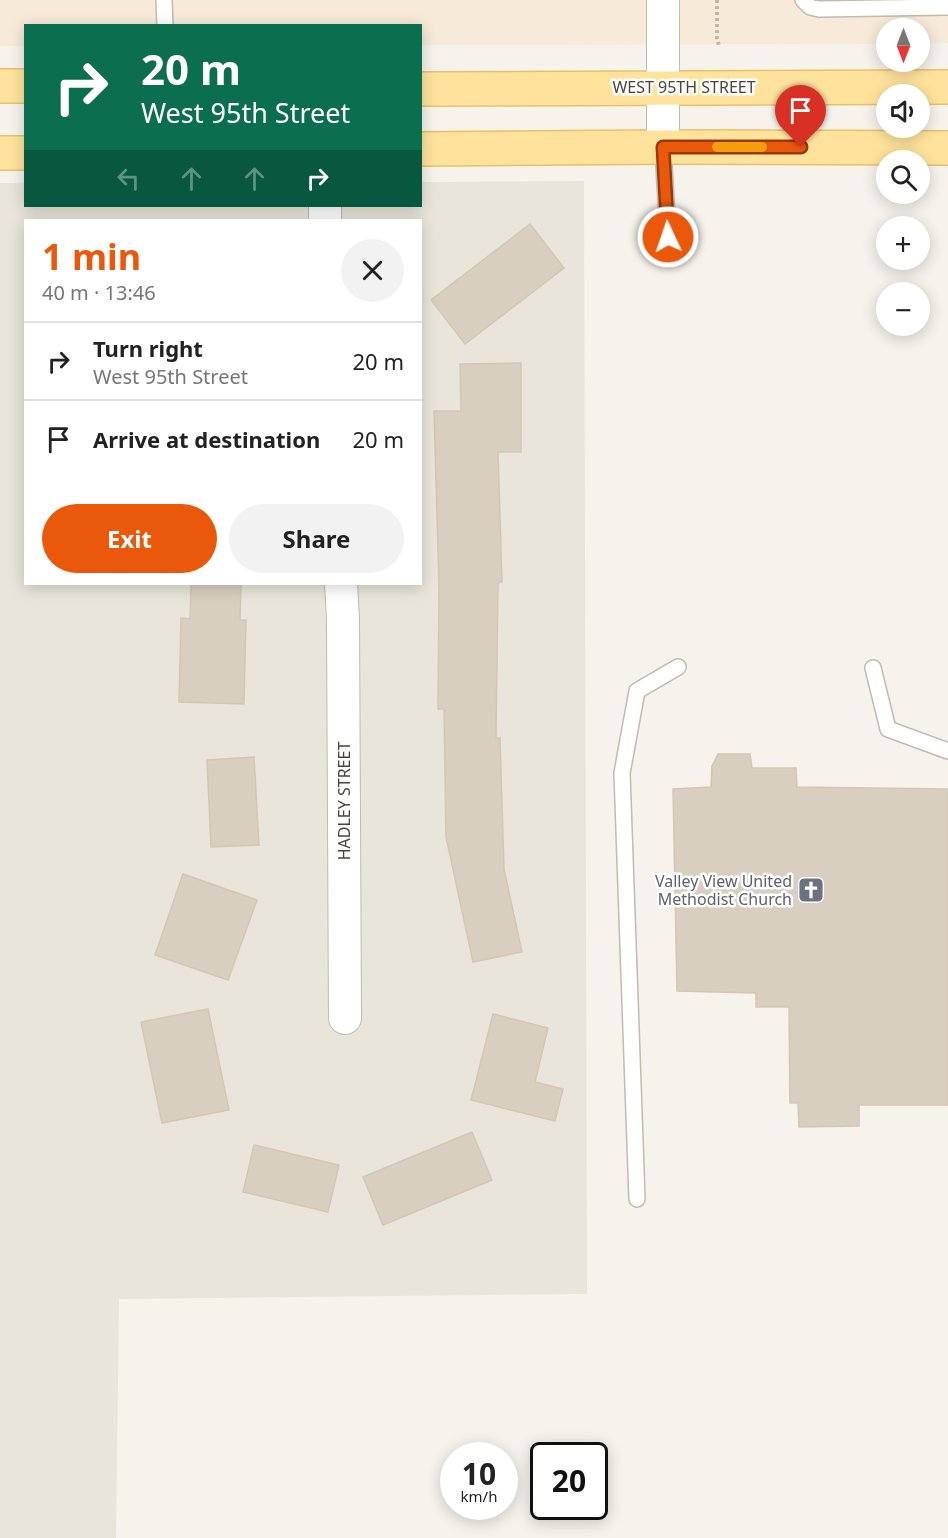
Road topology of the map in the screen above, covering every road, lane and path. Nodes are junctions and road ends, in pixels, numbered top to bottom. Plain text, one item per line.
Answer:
1 (164, 0) edge
2 (663, 0) edge
3 (717, 0) edge
4 (803, 0) edge
5 (948, 7) edge
6 (165, 24) edge
7 (719, 46) dead end
8 (0, 86) edge
9 (24, 86) edge
10 (663, 87) junction
11 (948, 87) edge
12 (422, 89) edge
13 (663, 147) junction
14 (948, 148) edge
15 (422, 149) edge
16 (0, 153) edge
17 (24, 153) edge
18 (668, 237) dead end
19 (341, 585) edge
20 (678, 667) dead end
21 (873, 668) dead end
22 (948, 751) edge
23 (345, 1018) dead end
24 (637, 1199) dead end

1 - 6 lane
2 - 10 street
3 - 7 path
4 - 5 lane
8 - 9 main road
10 - 11 main road, WEST 95TH STREET
10 - 12 main road, WEST 95TH STREET
10 - 13 street
13 - 14 main road
13 - 15 main road
13 - 18 lane
16 - 17 main road
19 - 23 street, HADLEY STREET
20 - 24 lane
21 - 22 lane

